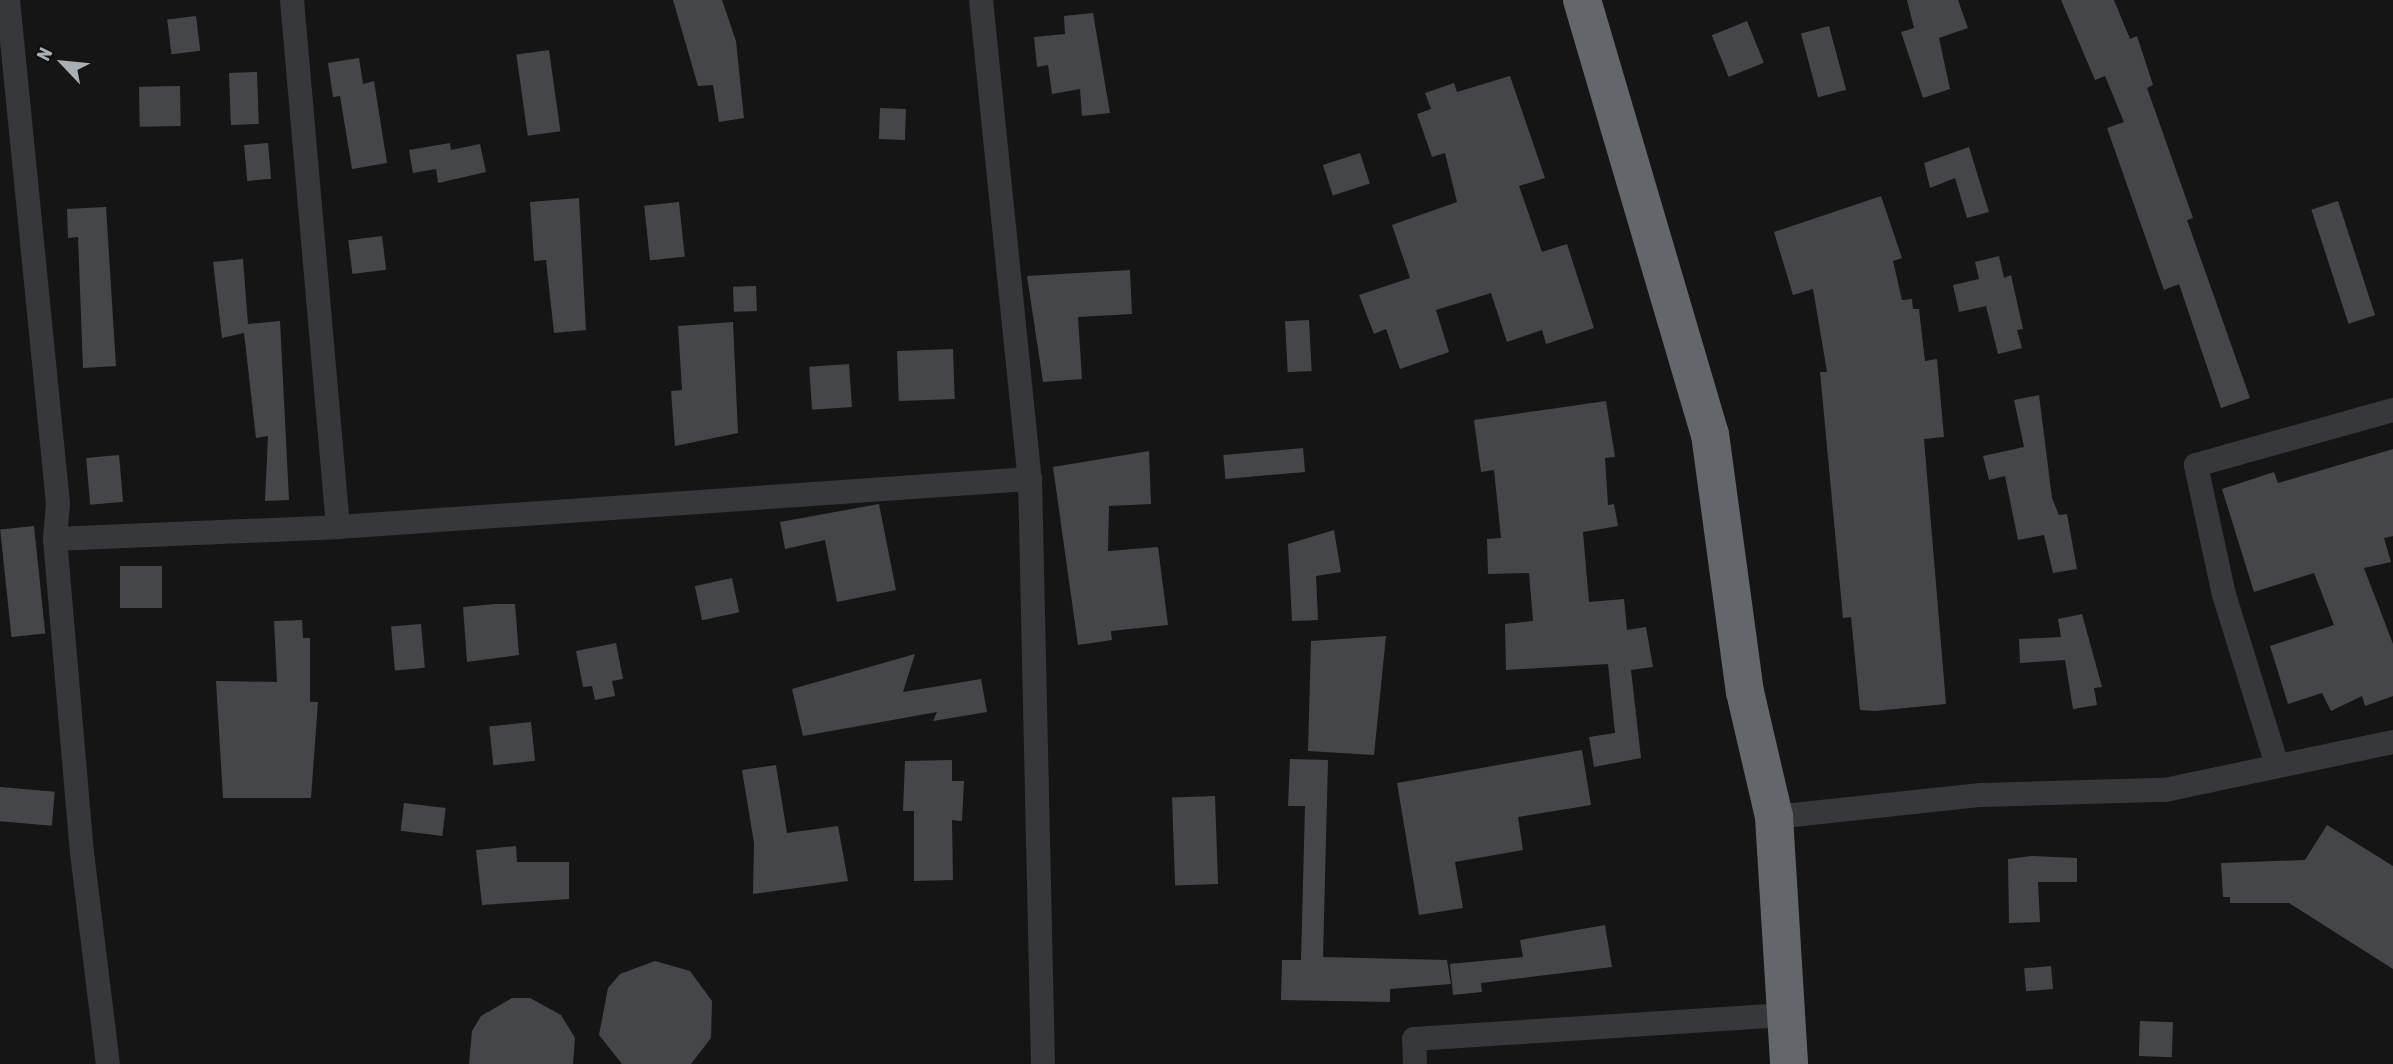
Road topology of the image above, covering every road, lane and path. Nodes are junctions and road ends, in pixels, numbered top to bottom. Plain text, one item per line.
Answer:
1 (8, 0) edge
2 (292, 0) edge
3 (981, 0) edge
4 (1582, 0) edge
5 (2393, 410) edge
6 (1030, 479) junction
7 (338, 527) junction
8 (55, 539) junction
9 (2393, 742) edge
10 (2277, 765) junction
11 (1774, 817) junction
12 (1789, 1015) junction
13 (108, 1064) edge
14 (1043, 1064) edge
15 (1415, 1064) edge
16 (1789, 1064) edge

1 - 8 street
2 - 7 street
3 - 6 street
4 - 11 highway
5 - 10 street
6 - 7 street
6 - 14 street
7 - 8 street
8 - 13 street
9 - 10 street
10 - 11 street
11 - 12 highway
12 - 15 street
12 - 16 highway

